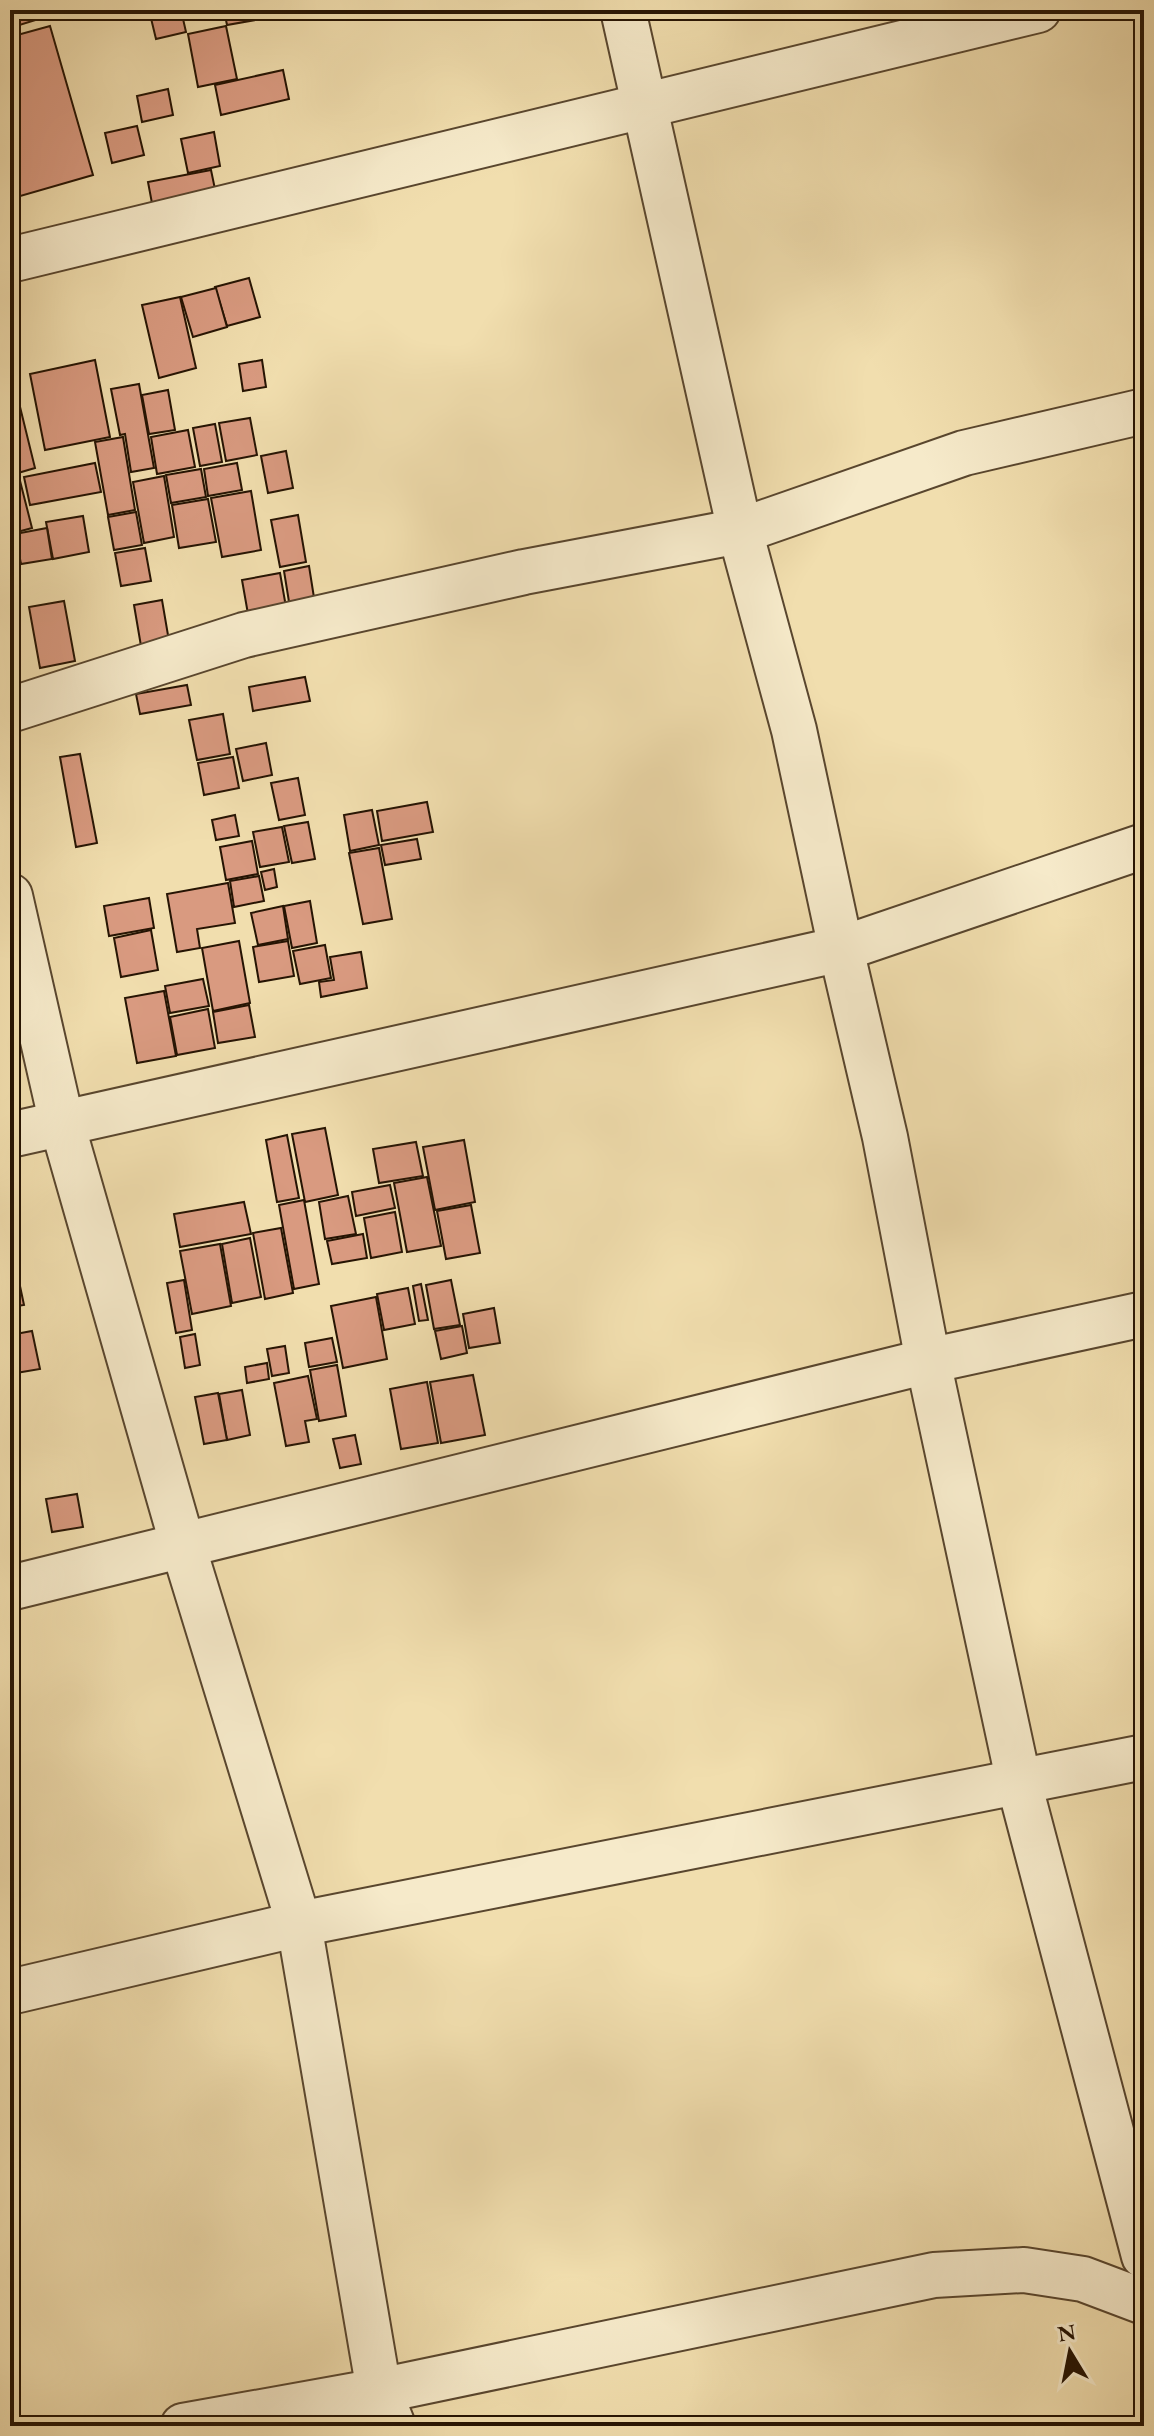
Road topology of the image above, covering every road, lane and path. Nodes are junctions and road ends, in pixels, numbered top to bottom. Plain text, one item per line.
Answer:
1 (623, 10) edge
2 (1038, 10) edge
3 (644, 107) junction
4 (10, 260) edge
5 (1144, 411) edge
6 (740, 531) junction
7 (10, 710) edge
8 (1144, 846) edge
9 (10, 896) edge
10 (841, 949) junction
11 (62, 1124) junction
12 (10, 1135) edge
13 (1144, 1314) edge
14 (928, 1361) junction
15 (183, 1546) junction
16 (10, 1588) edge
17 (1144, 1757) edge
18 (1019, 1783) junction
19 (299, 1924) junction
20 (10, 1992) edge
21 (1144, 2256) edge
22 (1144, 2302) edge
23 (386, 2408) edge
24 (183, 2426) edge

1 - 3 street
2 - 3 street
3 - 4 street
3 - 6 street
5 - 6 street
6 - 7 street
6 - 10 street
8 - 10 street
9 - 11 street
10 - 11 street
10 - 14 street
11 - 12 street
11 - 15 street
13 - 14 street
14 - 15 street
14 - 18 street
15 - 16 street
15 - 19 street
17 - 18 street
18 - 19 street
18 - 21 street
19 - 20 street
19 - 23 street
22 - 23 street
23 - 24 street

